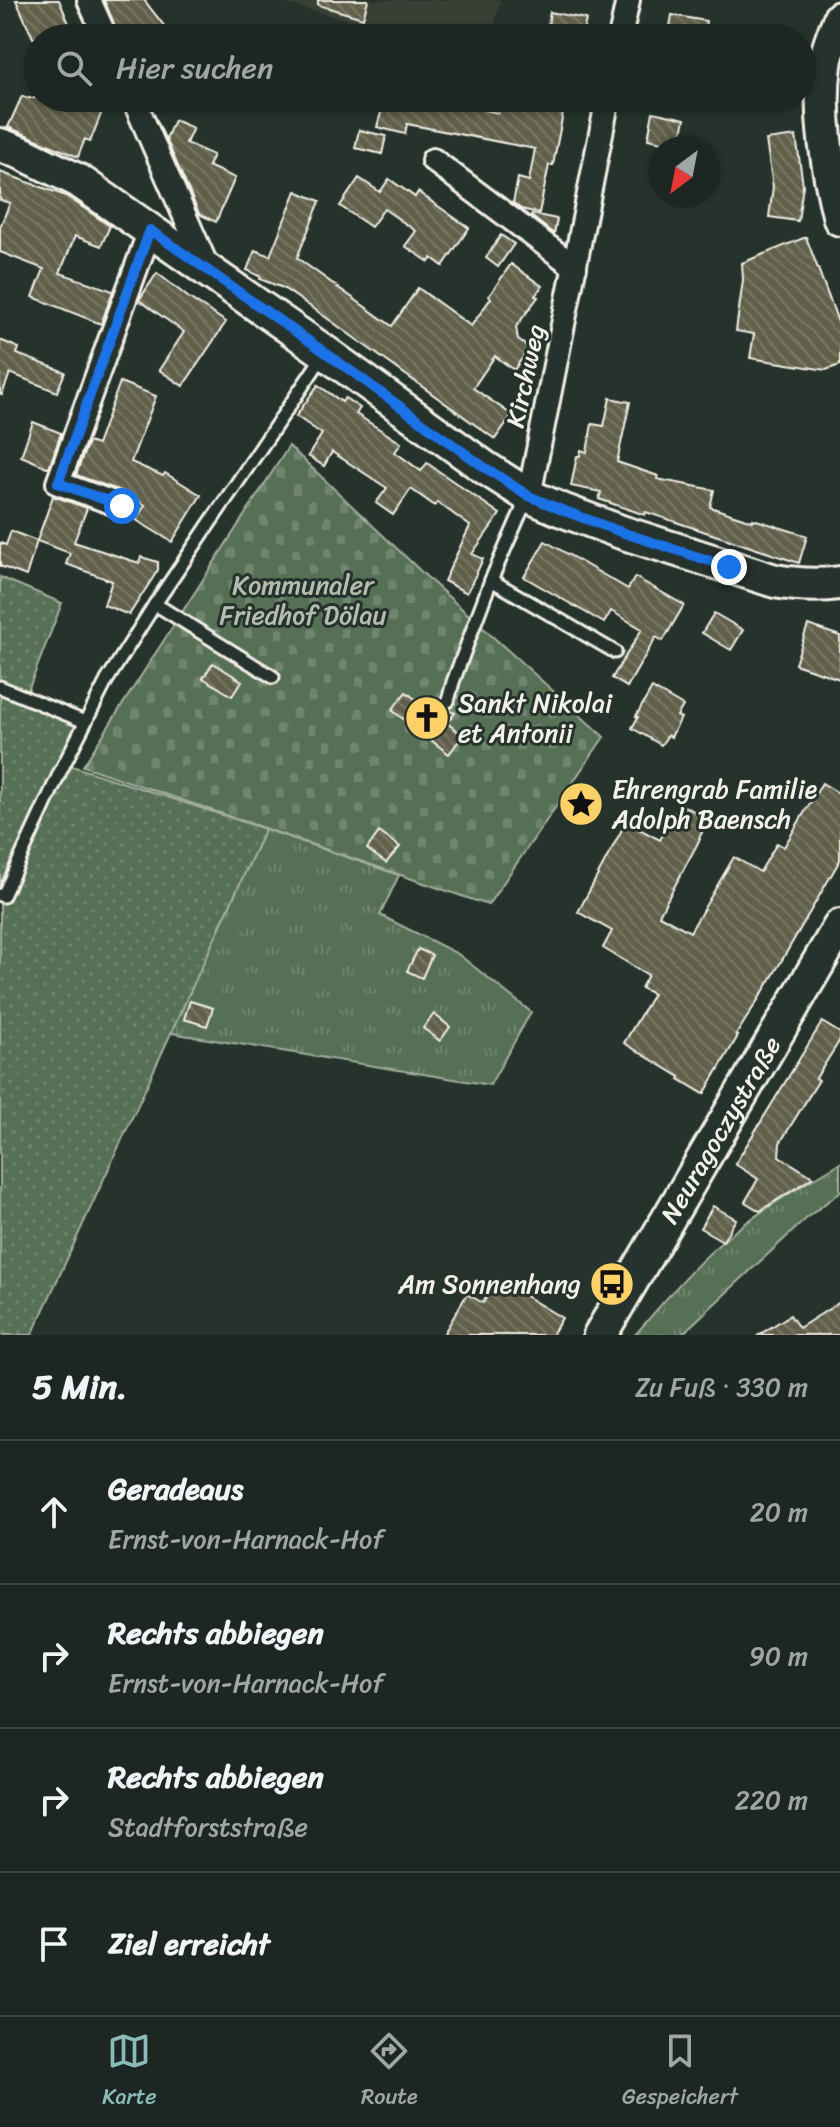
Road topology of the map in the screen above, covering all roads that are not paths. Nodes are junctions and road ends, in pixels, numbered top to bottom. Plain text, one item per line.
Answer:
1 (89, 0) edge
2 (628, 0) edge
3 (840, 18) edge
4 (100, 24) edge
5 (623, 24) edge
6 (139, 112) edge
7 (605, 112) edge
8 (0, 145) edge
9 (433, 160) dead end
10 (840, 219) edge
11 (150, 230) junction
12 (575, 267) junction
13 (209, 271) junction
14 (326, 353) junction
15 (529, 496) junction
16 (122, 506) dead end
17 (491, 580) junction
18 (840, 583) edge
19 (155, 604) junction
20 (615, 652) dead end
21 (273, 677) dead end
22 (0, 687) edge
23 (448, 701) dead end
24 (85, 722) junction
25 (0, 895) edge
26 (840, 926) edge
27 (600, 1335) edge

1 - 4 street
2 - 5 street
3 - 10 main road
6 - 13 street
7 - 12 street, Kirchweg
8 - 11 main road
9 - 12 street
11 - 13 main road
11 - 16 street
12 - 15 street, Kirchweg
13 - 14 main road
14 - 15 main road
14 - 19 lane
15 - 17 lane
15 - 18 main road
17 - 20 lane
17 - 23 lane
19 - 21 lane
19 - 24 lane
22 - 24 lane
24 - 25 lane
26 - 27 main road, Neuragoczystraße

